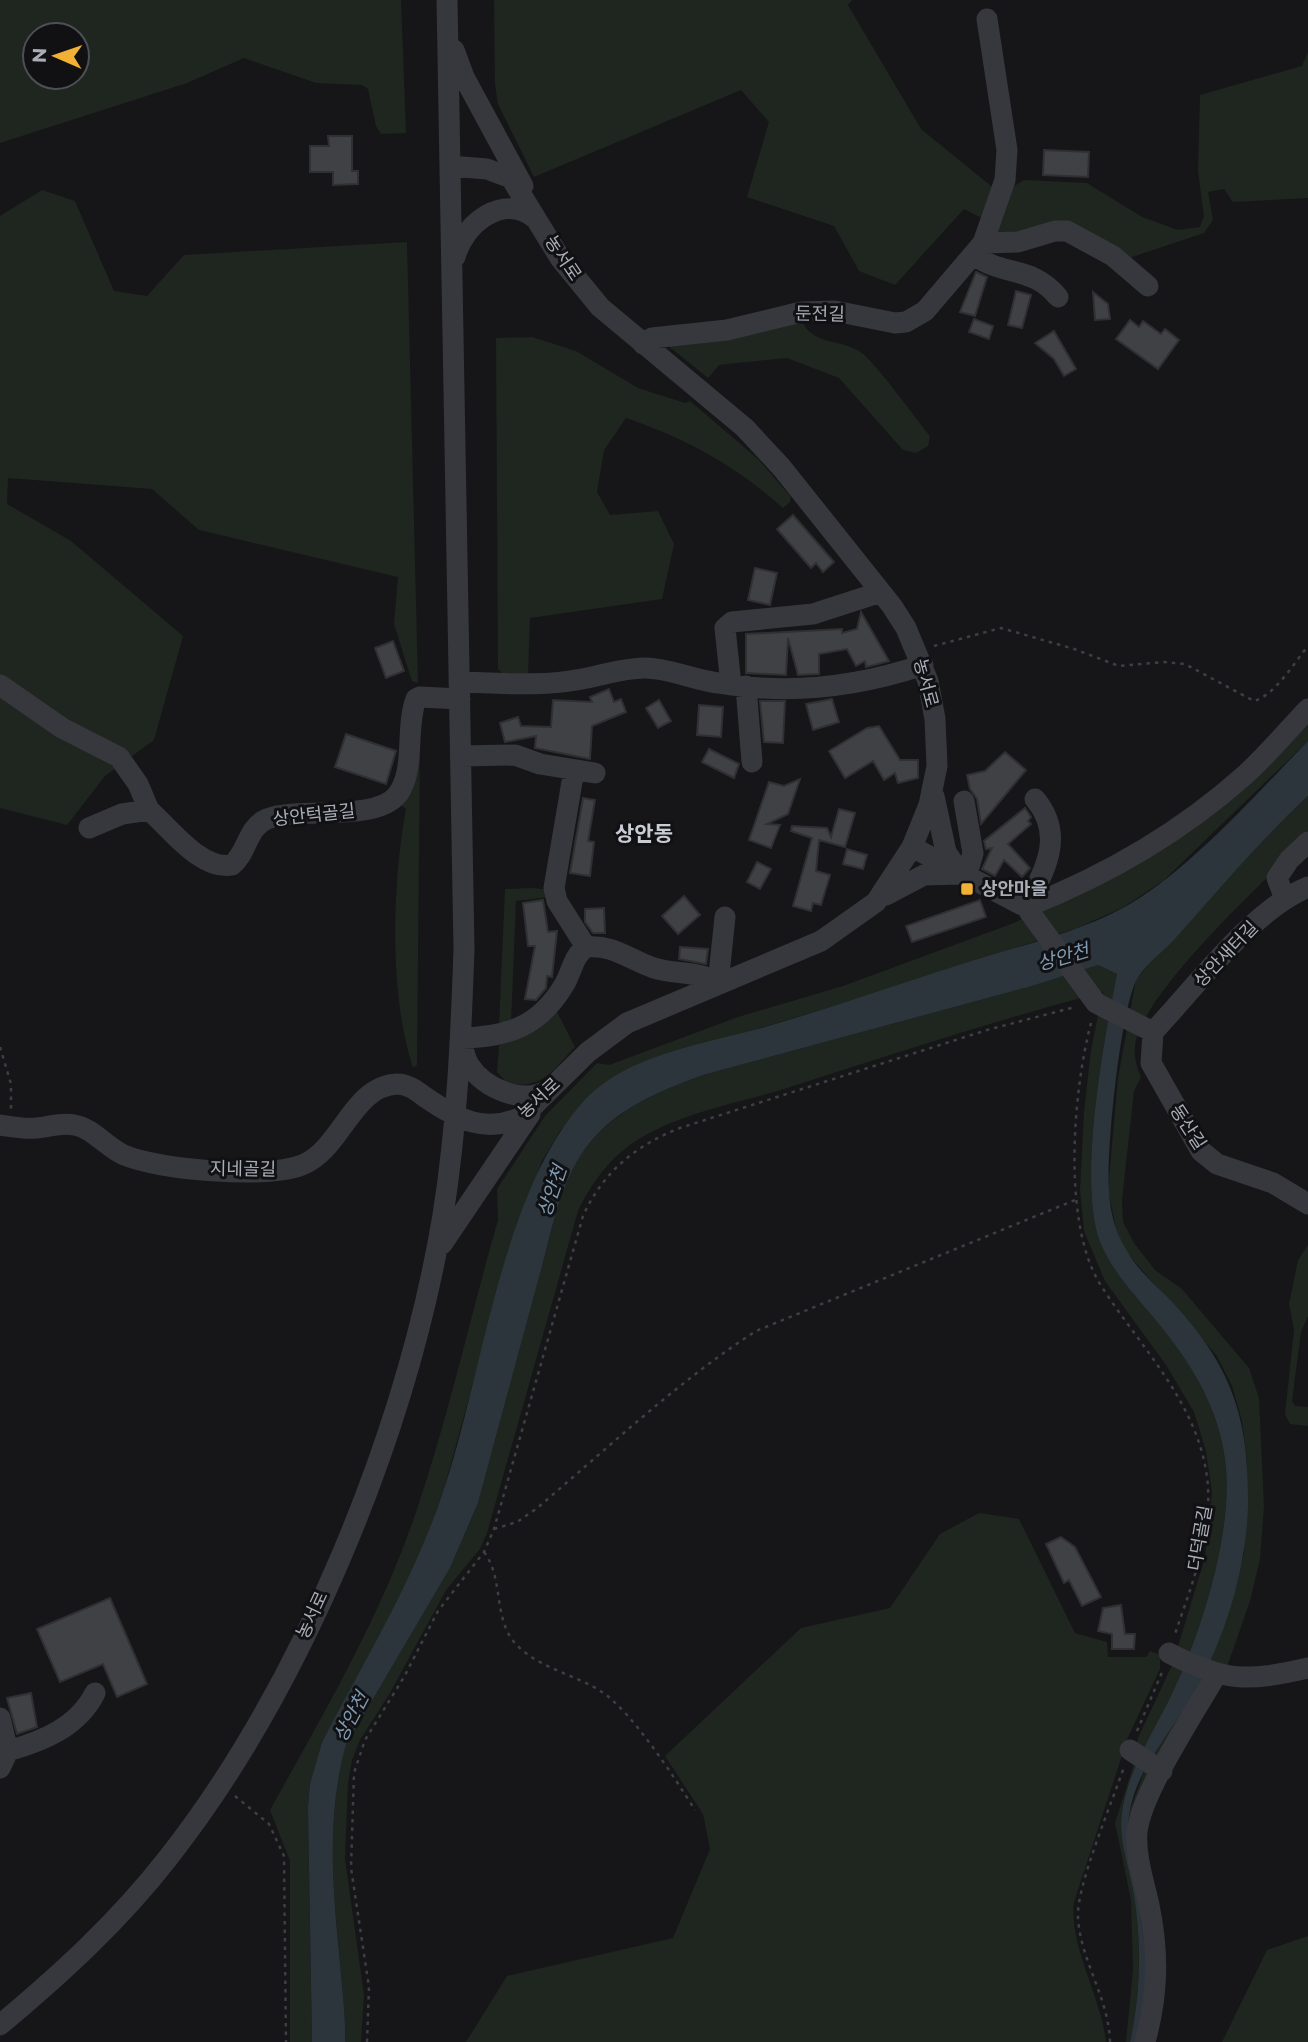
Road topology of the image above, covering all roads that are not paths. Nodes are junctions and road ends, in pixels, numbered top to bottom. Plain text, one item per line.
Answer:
1 (447, 5) edge
2 (987, 19) dead end
3 (450, 166) junction
4 (538, 220) junction
5 (978, 249) junction
6 (452, 273) junction
7 (1148, 286) dead end
8 (1058, 297) dead end
9 (643, 344) junction
10 (881, 592) junction
11 (920, 658) junction
12 (0, 685) edge
13 (738, 686) junction
14 (459, 691) junction
15 (1308, 709) edge
16 (461, 756) junction
17 (752, 762) dead end
18 (934, 786) junction
19 (1035, 799) dead end
20 (964, 801) dead end
21 (149, 810) junction
22 (89, 828) dead end
23 (1308, 842) edge
24 (912, 847) junction
25 (964, 875) junction
26 (1308, 887) edge
27 (1285, 899) junction
28 (876, 902) junction
29 (1029, 910) junction
30 (725, 917) dead end
31 (586, 947) junction
32 (718, 984) junction
33 (1148, 1030) junction
34 (461, 1038) junction
35 (553, 1087) junction
36 (537, 1103) junction
37 (455, 1117) junction
38 (5, 1126) edge
39 (1308, 1204) edge
40 (433, 1265) junction
41 (1172, 1655) road end
42 (1308, 1668) edge
43 (1213, 1674) junction
44 (95, 1693) dead end
45 (0, 1717) edge
46 (1133, 1752) road end
47 (4, 1760) edge
48 (1159, 1770) junction
49 (0, 2025) edge
50 (1145, 2042) edge

1 - 3 street, 농서로
1 - 4 street
2 - 5 street, 둔전길
3 - 4 street, 농서로
3 - 6 street, 농서로
4 - 6 street
4 - 9 street, 농서로
5 - 7 street
5 - 8 street
5 - 9 street, 둔전길
6 - 14 street, 농서로
9 - 10 street, 농서로
10 - 11 street, 농서로
10 - 13 street
11 - 13 street, 상안턱골길
11 - 18 street, 농서로
12 - 21 street
13 - 14 street, 상안턱골길
13 - 17 street
14 - 16 street, 농서로
14 - 21 street, 상안턱골길
15 - 29 street
16 - 31 street
16 - 34 street, 농서로
18 - 24 street, 농서로
18 - 25 street
19 - 29 street
20 - 25 street
21 - 22 street
23 - 27 street
24 - 25 street
24 - 28 street, 농서로
25 - 28 street
25 - 29 street
26 - 27 street, 상안새터길
27 - 33 street, 상안새터길
28 - 32 street, 농서로
29 - 33 street
30 - 32 street
31 - 32 street
31 - 34 street
32 - 35 street, 농서로
33 - 39 street, 동산길
34 - 35 street
34 - 37 street, 농서로
35 - 36 street, 농서로
36 - 37 street, 농서로
36 - 40 street
37 - 38 street, 지네골길
37 - 40 street, 농서로
40 - 49 street, 농서로
41 - 43 street
42 - 43 street
43 - 48 street
44 - 47 street
45 - 47 street
46 - 48 street
48 - 50 street

